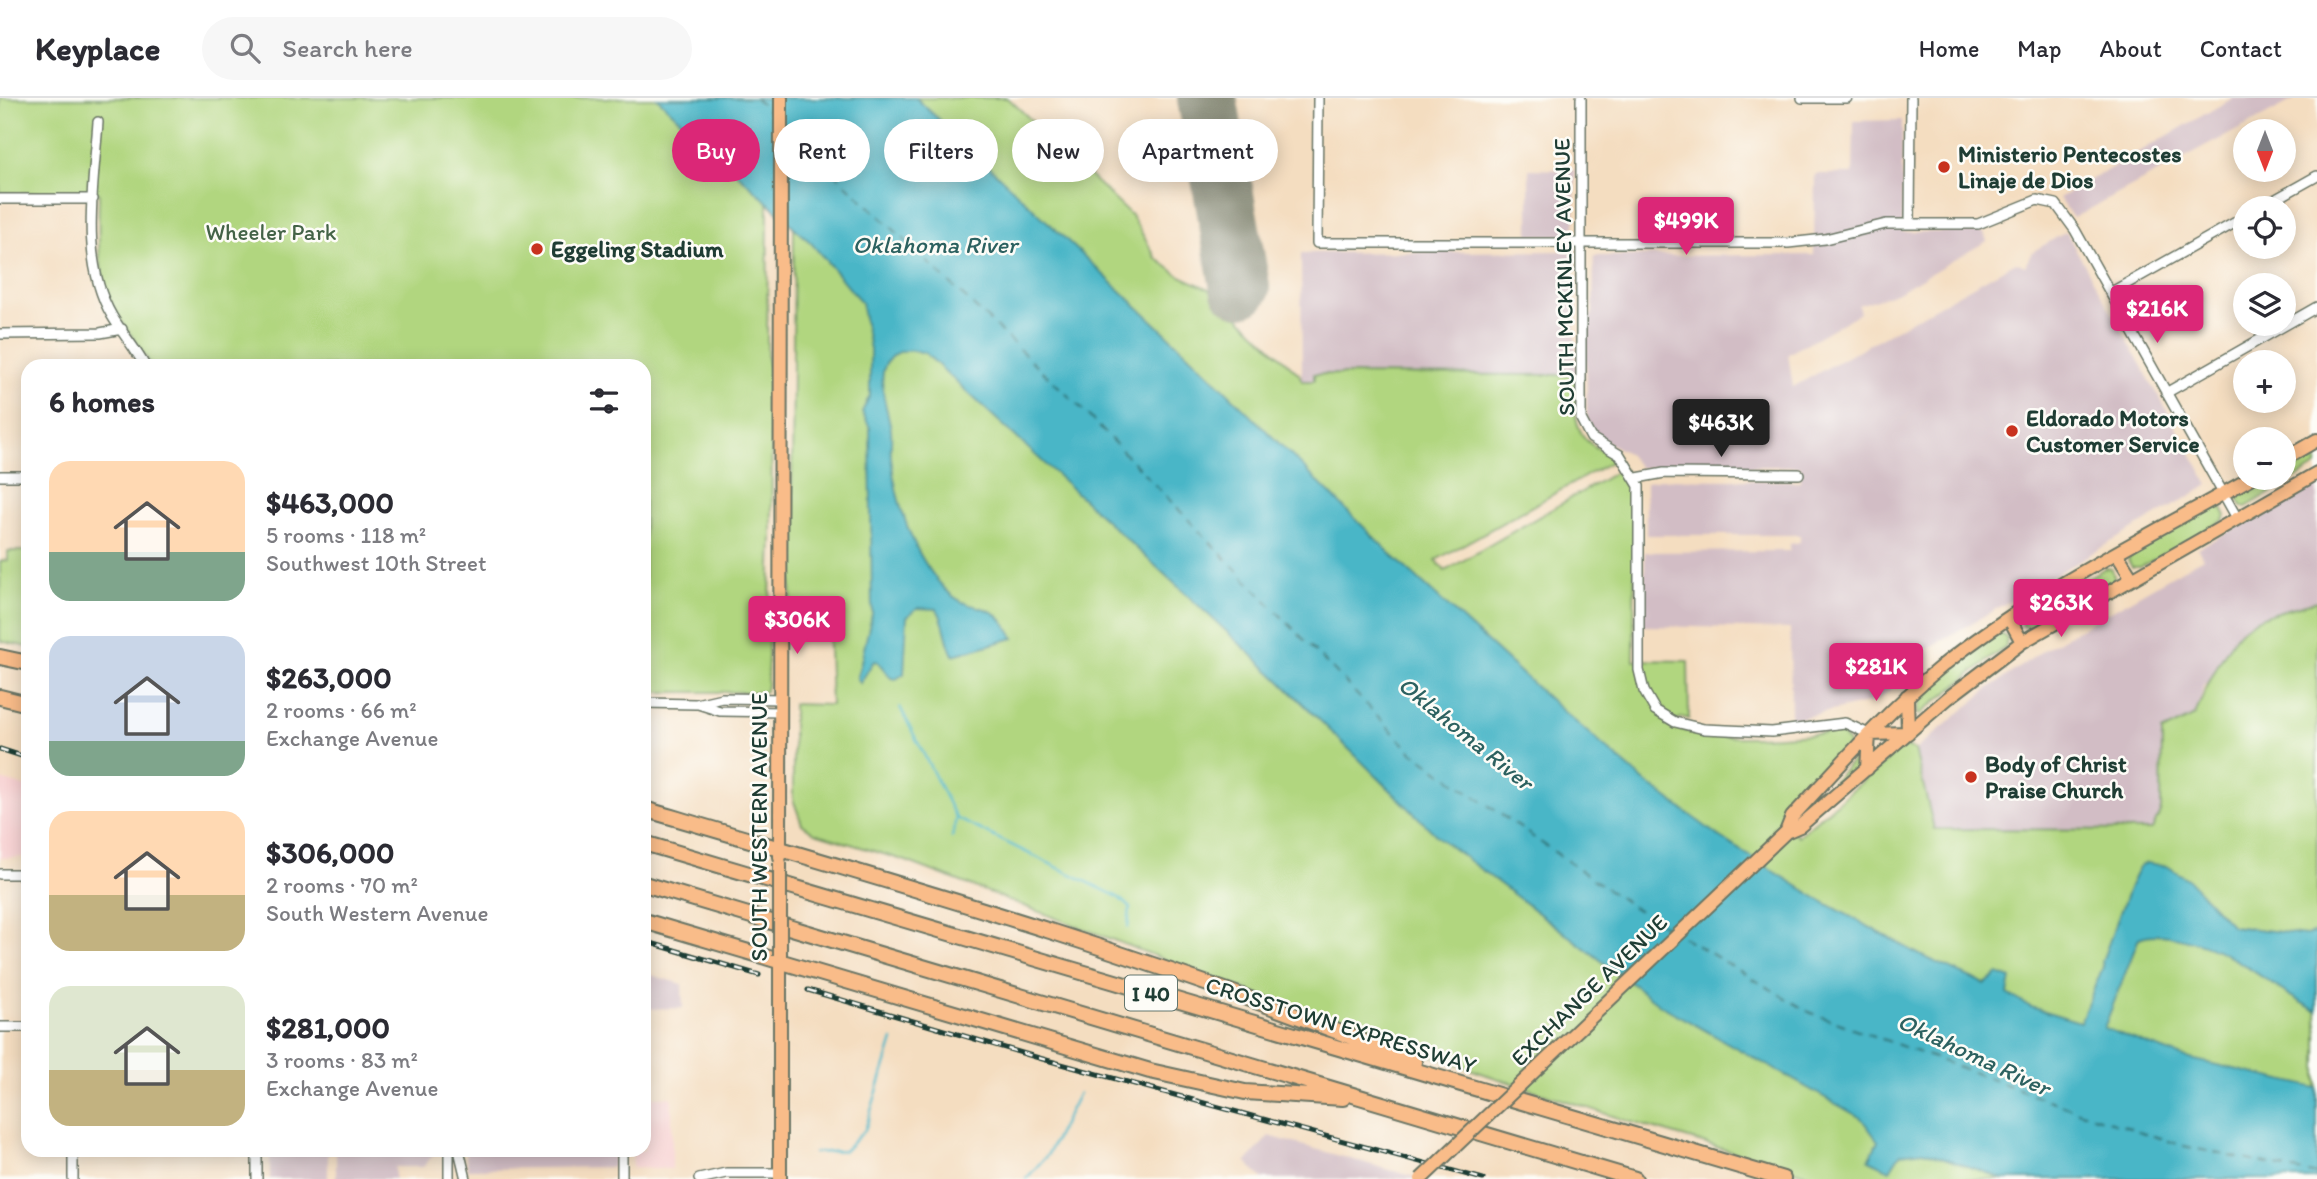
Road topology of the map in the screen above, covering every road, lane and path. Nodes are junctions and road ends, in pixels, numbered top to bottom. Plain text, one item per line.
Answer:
1 (781, 98) edge
2 (1318, 98) edge
3 (1581, 98) edge
4 (1802, 98) edge
5 (1847, 98) edge
6 (1910, 98) edge
7 (98, 122) dead end
8 (2317, 176) edge
9 (2281, 196) edge
10 (0, 199) edge
11 (93, 199) junction
12 (1910, 223) junction
13 (2233, 224) edge
14 (1581, 242) junction
15 (2110, 293) junction
16 (2317, 307) edge
17 (122, 329) junction
18 (0, 334) edge
19 (141, 359) edge
20 (2166, 393) junction
21 (2316, 442) edge
22 (2296, 453) edge
23 (2317, 473) edge
24 (1799, 474) dead end
25 (0, 476) edge
26 (21, 476) edge
27 (1637, 478) junction
28 (2233, 488) edge
29 (2224, 493) junction
30 (2237, 518) junction
31 (2117, 554) junction
32 (2132, 578) junction
33 (2068, 583) junction
34 (2082, 606) junction
35 (2009, 618) junction
36 (2022, 642) junction
37 (0, 657) edge
38 (21, 662) edge
39 (1908, 696) junction
40 (0, 697) edge
41 (21, 702) edge
42 (651, 703) edge
43 (781, 705) junction
44 (1908, 733) junction
45 (1869, 734) junction
46 (1867, 769) junction
47 (651, 811) edge
48 (1786, 832) junction
49 (651, 845) edge
50 (780, 856) junction
51 (0, 874) edge
52 (21, 874) edge
53 (651, 886) edge
54 (651, 923) edge
55 (780, 959) junction
56 (0, 1027) edge
57 (21, 1027) edge
58 (1488, 1093) junction
59 (1366, 1100) junction
60 (73, 1157) edge
61 (257, 1157) edge
62 (449, 1157) edge
63 (461, 1157) edge
64 (622, 1157) edge
65 (780, 1176) edge
66 (73, 1179) edge
67 (257, 1179) edge
68 (449, 1179) edge
69 (466, 1179) edge
70 (622, 1179) edge
71 (699, 1179) edge
72 (1421, 1179) edge
73 (1635, 1179) edge
74 (1783, 1179) edge

1 - 43 main road, SOUTH WESTERN AVENUE
2 - 14 street
3 - 14 street, SOUTH MCKINLEY AVENUE
4 - 5 street
6 - 12 street
7 - 11 street
8 - 9 street
10 - 11 street
11 - 17 street
12 - 14 street
12 - 15 street
13 - 15 street
14 - 27 street, SOUTH MCKINLEY AVENUE
15 - 20 street
16 - 20 street
17 - 18 street
17 - 19 street
20 - 29 street
21 - 22 main road
23 - 30 main road, EXCHANGE AVENUE
24 - 27 street
25 - 26 street
27 - 45 street
28 - 29 main road, EXCHANGE AVENUE
29 - 30 street
29 - 31 main road, EXCHANGE AVENUE
30 - 32 main road, EXCHANGE AVENUE
31 - 32 main road
31 - 33 main road, EXCHANGE AVENUE
32 - 34 main road, EXCHANGE AVENUE
33 - 34 main road
33 - 35 main road, EXCHANGE AVENUE
34 - 36 main road, EXCHANGE AVENUE
35 - 36 main road
35 - 39 main road, EXCHANGE AVENUE
36 - 44 main road, EXCHANGE AVENUE
37 - 38 highway
39 - 44 main road
39 - 45 main road, EXCHANGE AVENUE
40 - 41 highway
42 - 43 street
43 - 50 main road, SOUTH WESTERN AVENUE
44 - 45 main road
44 - 46 main road, EXCHANGE AVENUE
45 - 46 main road
45 - 48 main road, EXCHANGE AVENUE
46 - 48 main road, EXCHANGE AVENUE
47 - 50 highway
48 - 72 main road, EXCHANGE AVENUE, bridge
49 - 58 highway, CROSSTOWN EXPRESSWAY / I 40
50 - 55 main road, SOUTH WESTERN AVENUE, bridge
50 - 58 highway
51 - 52 street
53 - 59 highway, I 40
54 - 55 highway
55 - 59 highway
55 - 65 main road, SOUTH WESTERN AVENUE
56 - 57 street
58 - 74 highway, CROSSTOWN EXPRESSWAY / I 40
59 - 73 highway, I 40
60 - 66 street
61 - 67 street
62 - 68 street
63 - 69 street
64 - 70 street
65 - 71 street

